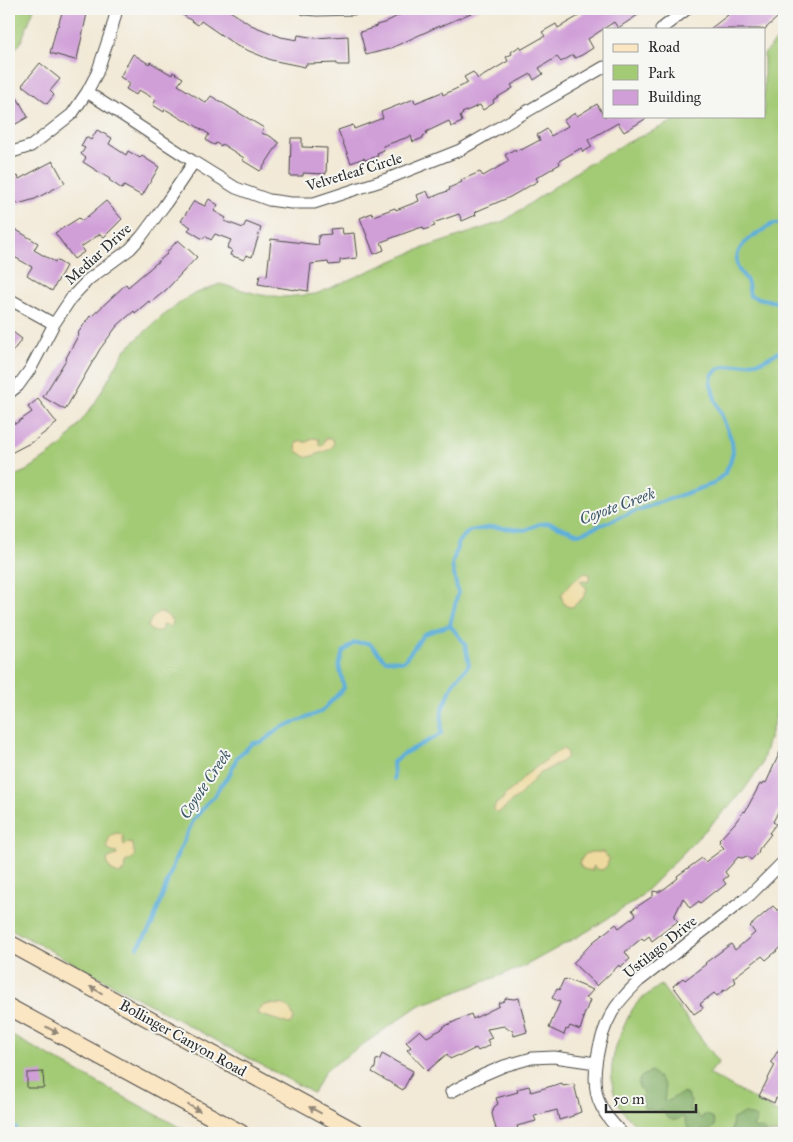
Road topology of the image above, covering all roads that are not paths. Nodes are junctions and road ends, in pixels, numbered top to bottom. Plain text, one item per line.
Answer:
1 (117, 9) edge
2 (305, 9) edge
3 (354, 9) edge
4 (686, 9) edge
5 (663, 28) edge
6 (603, 68) edge
7 (87, 92) junction
8 (9, 153) edge
9 (194, 162) junction
10 (9, 298) edge
11 (54, 324) junction
12 (9, 393) edge
13 (784, 861) edge
14 (9, 943) edge
15 (9, 1007) edge
16 (596, 1063) junction
17 (451, 1092) dead end
18 (240, 1133) edge
19 (358, 1133) edge
20 (622, 1133) edge

1 - 7 street
2 - 3 street
4 - 5 street
6 - 9 street, Velvetleaf Circle
7 - 8 street
7 - 9 street, Velvetleaf Circle
9 - 11 street, Mediar Drive
10 - 11 street
11 - 12 street, Mediar Drive
13 - 16 street, Ustilago Drive
19 -> 14 main road, Bollinger Canyon Road
15 -> 18 main road
16 - 17 street
16 - 20 street, Ustilago Drive

